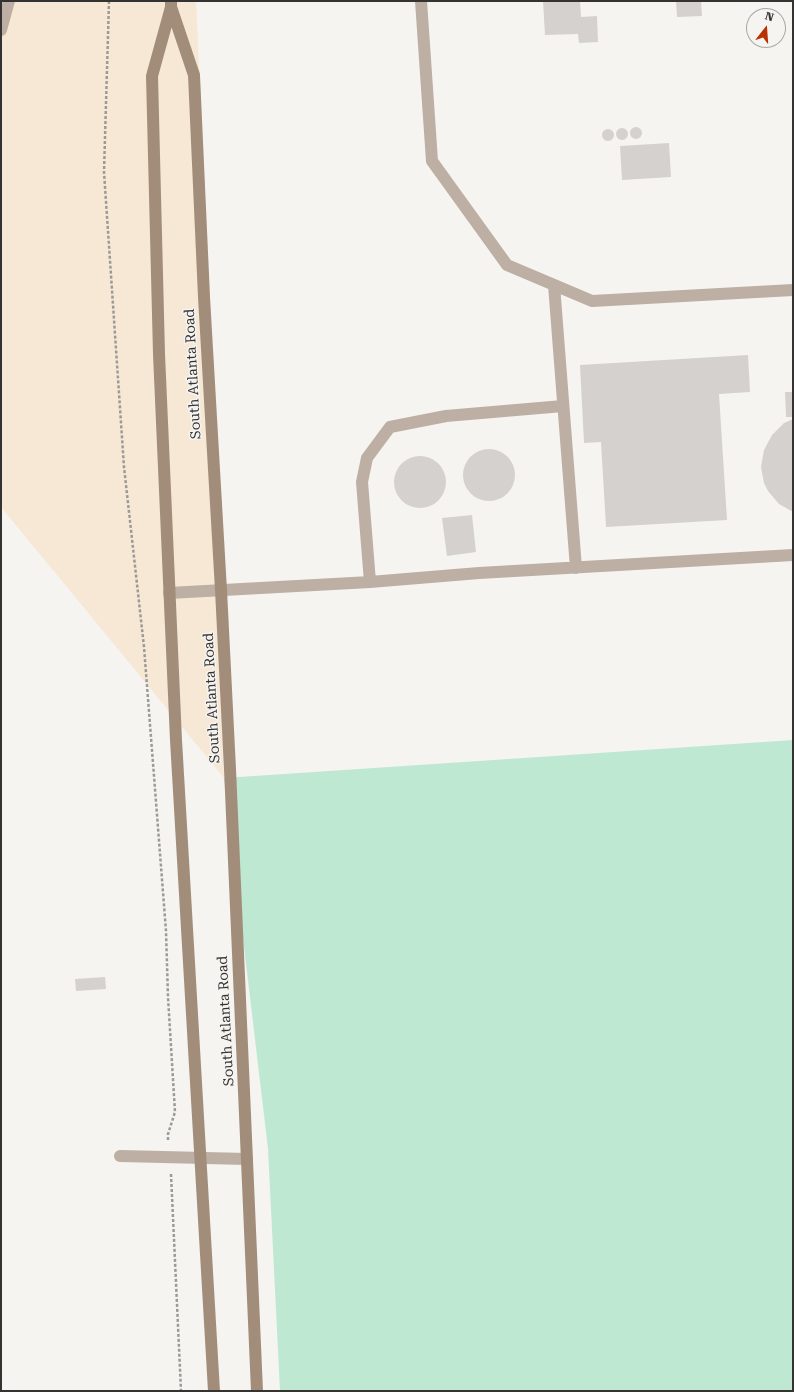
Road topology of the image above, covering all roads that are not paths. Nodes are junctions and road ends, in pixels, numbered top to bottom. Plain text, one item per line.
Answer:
1 (8, 1) edge
2 (421, 1) edge
3 (171, 4) edge
4 (1, 30) edge
5 (554, 285) junction
6 (793, 290) edge
7 (563, 406) junction
8 (793, 555) edge
9 (576, 568) junction
10 (370, 582) junction
11 (221, 590) junction
12 (169, 593) junction
13 (120, 1156) dead end
14 (200, 1159) junction
15 (247, 1159) junction
16 (214, 1391) edge
17 (257, 1391) edge

1 - 4 street
2 - 5 street
3 - 11 main road, South Atlanta Road
3 - 12 main road, South Atlanta Road
5 - 6 street
5 - 7 street
7 - 9 street
7 - 10 street
8 - 9 street
9 - 10 street
10 - 11 street
11 - 12 street
11 - 15 main road, South Atlanta Road
12 - 14 main road, South Atlanta Road
13 - 14 street
14 - 15 street
14 - 16 main road, South Atlanta Road
15 - 17 main road, South Atlanta Road

